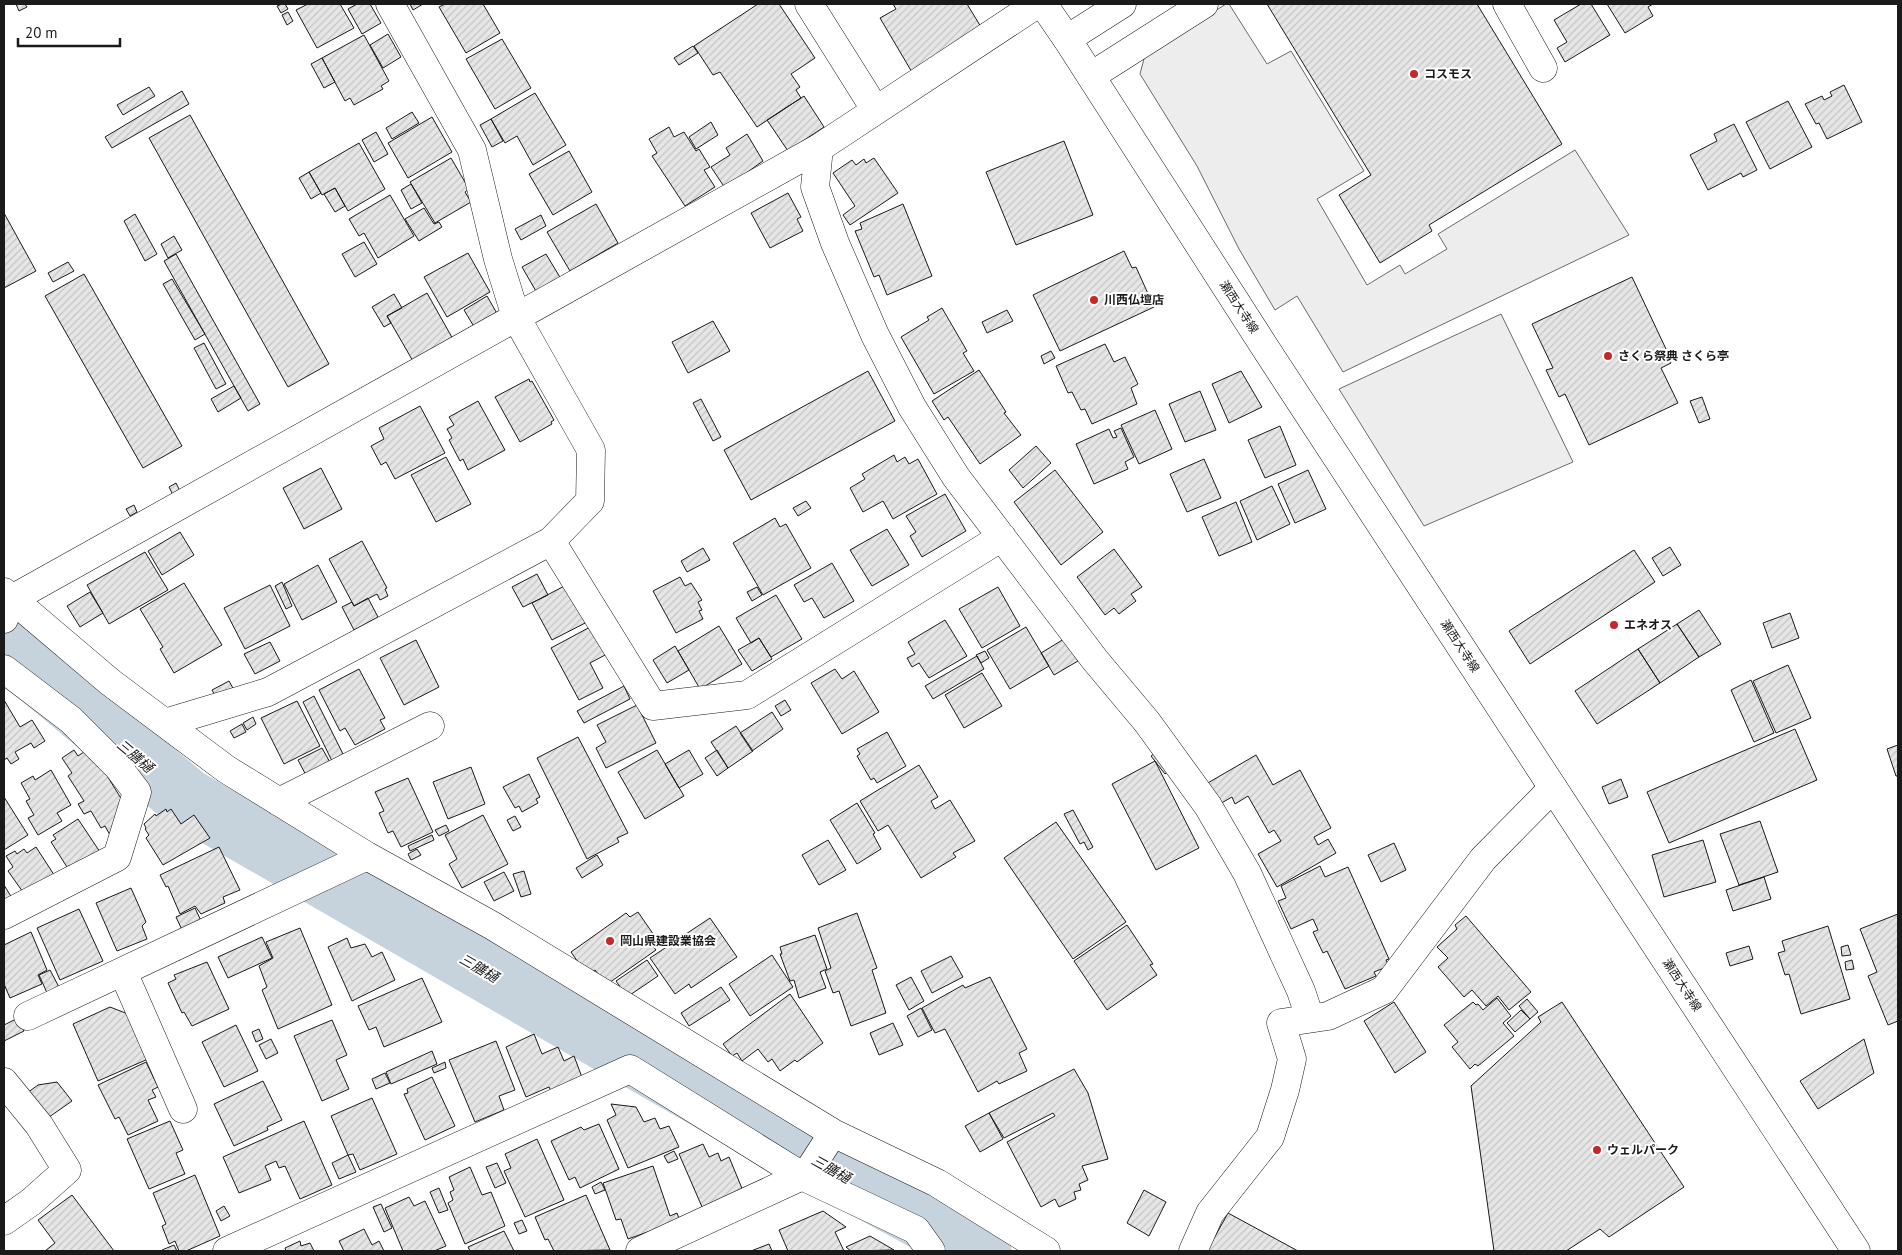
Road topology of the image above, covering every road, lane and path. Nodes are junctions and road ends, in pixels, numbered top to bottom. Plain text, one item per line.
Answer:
1 (390, 4) edge
2 (809, 4) edge
3 (1037, 4) edge
4 (1043, 4) edge
5 (1122, 4) edge
6 (1204, 4) edge
7 (1507, 4) edge
8 (1067, 39) junction
9 (1543, 68) dead end
10 (1091, 76) junction
11 (875, 109) junction
12 (818, 148) junction
13 (516, 318) junction
14 (1002, 537) junction
15 (551, 541) junction
16 (7, 605) edge
17 (4, 669) edge
18 (165, 723) junction
19 (430, 726) dead end
20 (1553, 788) junction
21 (279, 802) junction
22 (358, 861) junction
23 (4, 915) edge
24 (124, 972) junction
25 (28, 1016) dead end
26 (1310, 1018) junction
27 (4, 1082) edge
28 (183, 1109) dead end
29 (830, 1139) junction
30 (806, 1172) junction
31 (4, 1221) edge
32 (227, 1251) edge
33 (640, 1251) edge
34 (931, 1251) edge
35 (1046, 1251) edge
36 (1193, 1251) edge
37 (1856, 1251) edge

1 - 13 street
2 - 11 street
3 - 11 street
4 - 8 street, 瀬西大寺線
5 - 8 street
6 - 10 street
7 - 9 street
8 - 10 street, 瀬西大寺線
10 - 20 street, 瀬西大寺線
11 - 12 street
12 - 13 street
12 - 14 street
13 - 15 street
13 - 16 street
14 - 15 street
14 - 26 street
15 - 18 street
16 - 18 street
17 - 23 street
18 - 21 street
19 - 21 street
20 - 26 street
20 - 37 street, 瀬西大寺線
21 - 22 street
22 - 24 street
22 - 29 street
24 - 25 street
24 - 28 street
26 - 36 street
27 - 31 street
29 - 30 street
29 - 35 street
30 - 32 street
30 - 33 street
30 - 34 street

